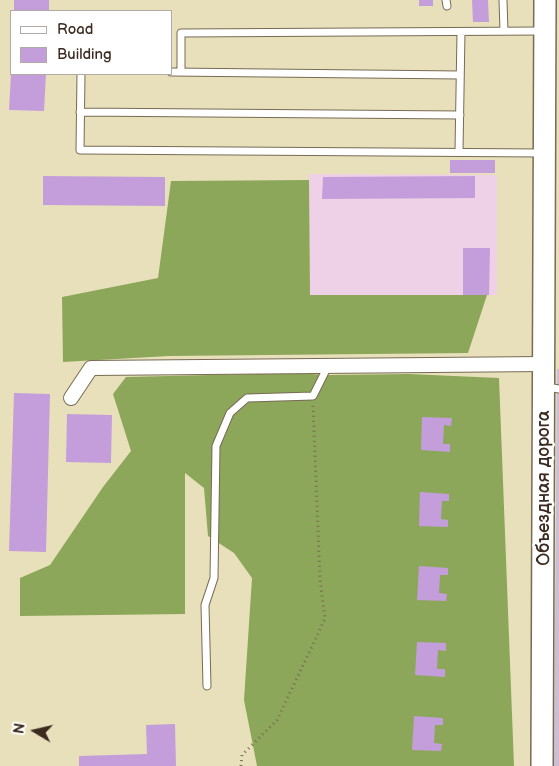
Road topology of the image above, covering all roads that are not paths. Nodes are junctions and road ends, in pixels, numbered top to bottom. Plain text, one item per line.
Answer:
1 (503, 0) edge
2 (545, 0) edge
3 (504, 31) junction
4 (545, 31) junction
5 (461, 32) junction
6 (172, 72) edge
7 (181, 72) junction
8 (81, 75) edge
9 (460, 75) junction
10 (80, 112) junction
11 (460, 115) junction
12 (459, 151) junction
13 (545, 153) junction
14 (544, 364) junction
15 (329, 366) junction
16 (552, 388) edge
17 (71, 398) dead end
18 (207, 686) dead end
19 (542, 766) edge

1 - 3 lane
2 - 4 main road, Объездная дорога
3 - 4 lane
3 - 5 lane
4 - 13 main road, Объездная дорога
5 - 7 lane
5 - 9 lane
6 - 7 lane
7 - 9 lane
8 - 10 lane
9 - 11 lane
10 - 11 lane
10 - 12 lane
11 - 12 lane
12 - 13 lane
13 - 14 main road, Объездная дорога
14 - 15 street
14 - 16 main road, Объездная дорога
15 - 17 street
15 - 18 lane
16 - 19 main road, Объездная дорога

